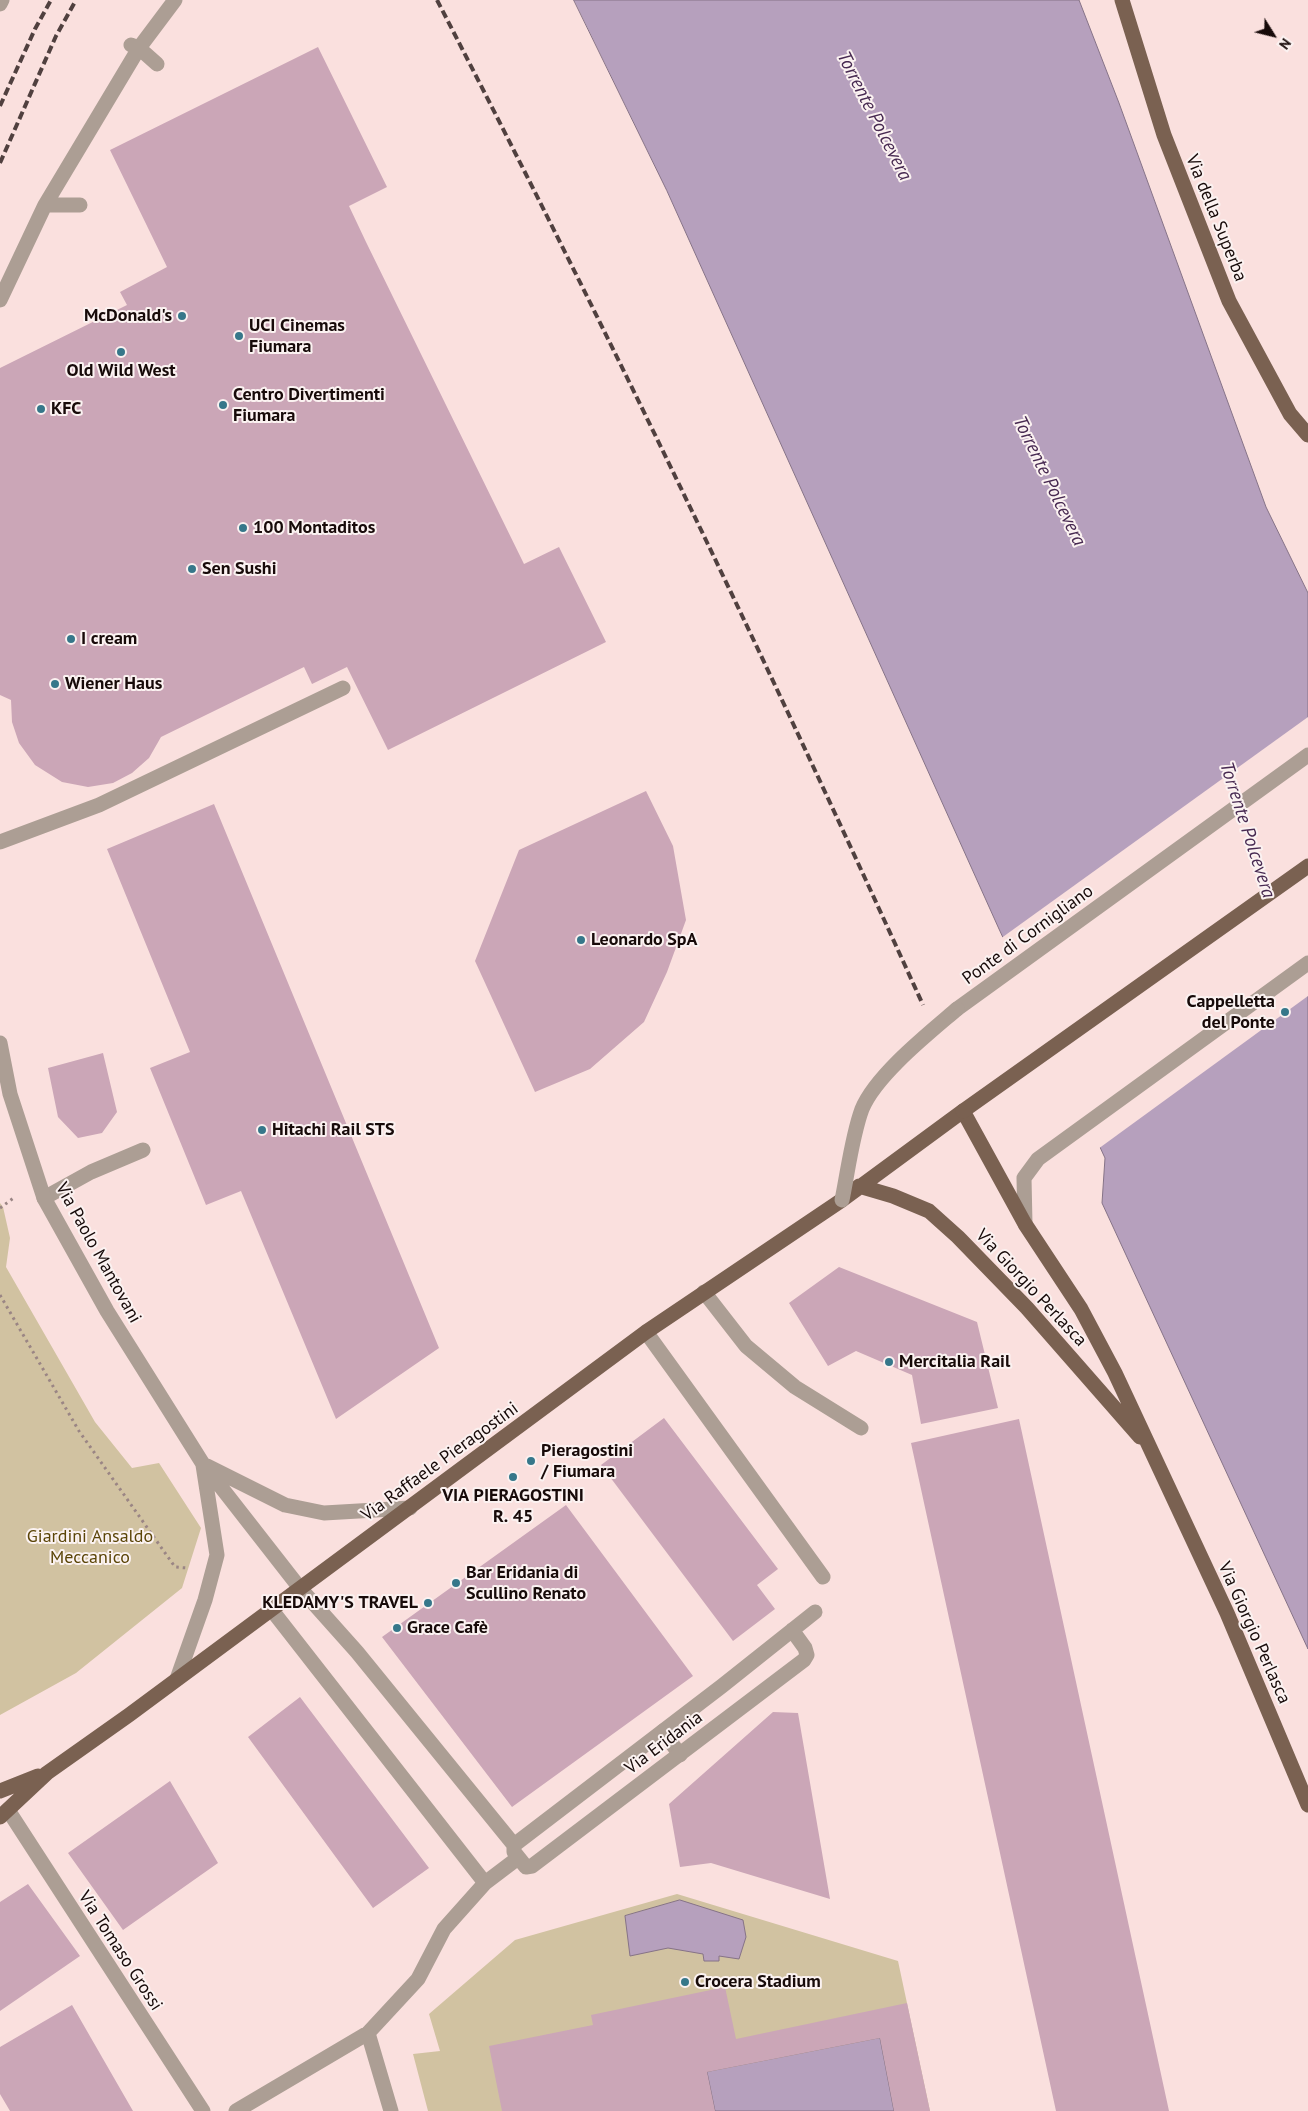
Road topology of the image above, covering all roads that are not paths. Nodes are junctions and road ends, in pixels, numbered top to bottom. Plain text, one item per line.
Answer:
1 (2, 0) edge
2 (175, 0) edge
3 (1122, 0) edge
4 (0, 4) edge
5 (135, 47) junction
6 (157, 64) dead end
7 (45, 205) junction
8 (80, 205) dead end
9 (0, 300) edge
10 (1308, 435) edge
11 (343, 688) dead end
12 (1308, 755) edge
13 (0, 842) edge
14 (1308, 866) edge
15 (1308, 963) edge
16 (0, 1043) edge
17 (963, 1111) junction
18 (143, 1150) dead end
19 (859, 1186) junction
20 (44, 1198) junction
21 (842, 1200) junction
22 (1025, 1224) junction
23 (704, 1292) junction
24 (646, 1332) junction
25 (861, 1428) dead end
26 (1151, 1450) junction
27 (203, 1464) junction
28 (410, 1508) junction
29 (823, 1577) dead end
30 (300, 1587) junction
31 (271, 1609) junction
32 (816, 1612) dead end
33 (792, 1630) junction
34 (177, 1679) junction
35 (663, 1731) junction
36 (680, 1755) junction
37 (46, 1772) junction
38 (0, 1791) edge
39 (1308, 1805) edge
40 (4, 1813) edge
41 (516, 1852) junction
42 (485, 1883) junction
43 (368, 2033) junction
44 (203, 2111) edge
45 (236, 2111) edge
46 (391, 2111) edge

1 - 4 street
2 - 5 street
3 - 10 main road, Via della Superba
5 - 6 street
5 - 7 street
7 - 8 street
7 - 9 street
11 - 13 street
12 - 21 street, Ponte di Cornigliano, bridge
14 - 17 main road, bridge
15 - 22 street
16 - 20 street, Via Paolo Mantovani
17 - 19 main road
17 - 22 main road, Via Giorgio Perlasca
18 - 20 street
19 - 21 main road, Via Raffaele Pieragostini
19 - 26 main road, Via Giorgio Perlasca
20 - 27 street, Via Paolo Mantovani
21 - 23 main road, Via Raffaele Pieragostini
22 - 26 main road, Via Giorgio Perlasca
23 - 24 main road, Via Raffaele Pieragostini
23 - 25 street
24 - 28 main road, Via Raffaele Pieragostini
24 - 29 street
26 - 39 main road, Via Giorgio Perlasca
27 - 28 street
27 - 30 street, Via Paolo Mantovani
27 - 34 street, Via Paolo Mantovani
28 - 30 main road, Via Raffaele Pieragostini
30 - 31 main road, Via Raffaele Pieragostini
30 - 41 street
31 - 34 main road, Via Raffaele Pieragostini
31 - 42 street
32 - 33 street, Via Eridania
33 - 35 street, Via Eridania
33 - 36 street, Via Eridania
34 - 37 main road, Via Raffaele Pieragostini
35 - 36 street
35 - 41 street, Via Eridania
36 - 41 street, Via Eridania
37 - 38 main road, Via Raffaele Pieragostini
37 - 40 main road, Via Raffaele Pieragostini
40 - 44 street, Via Tomaso Grossi
41 - 42 street, Via Eridania
42 - 43 street
43 - 45 street
43 - 46 street

